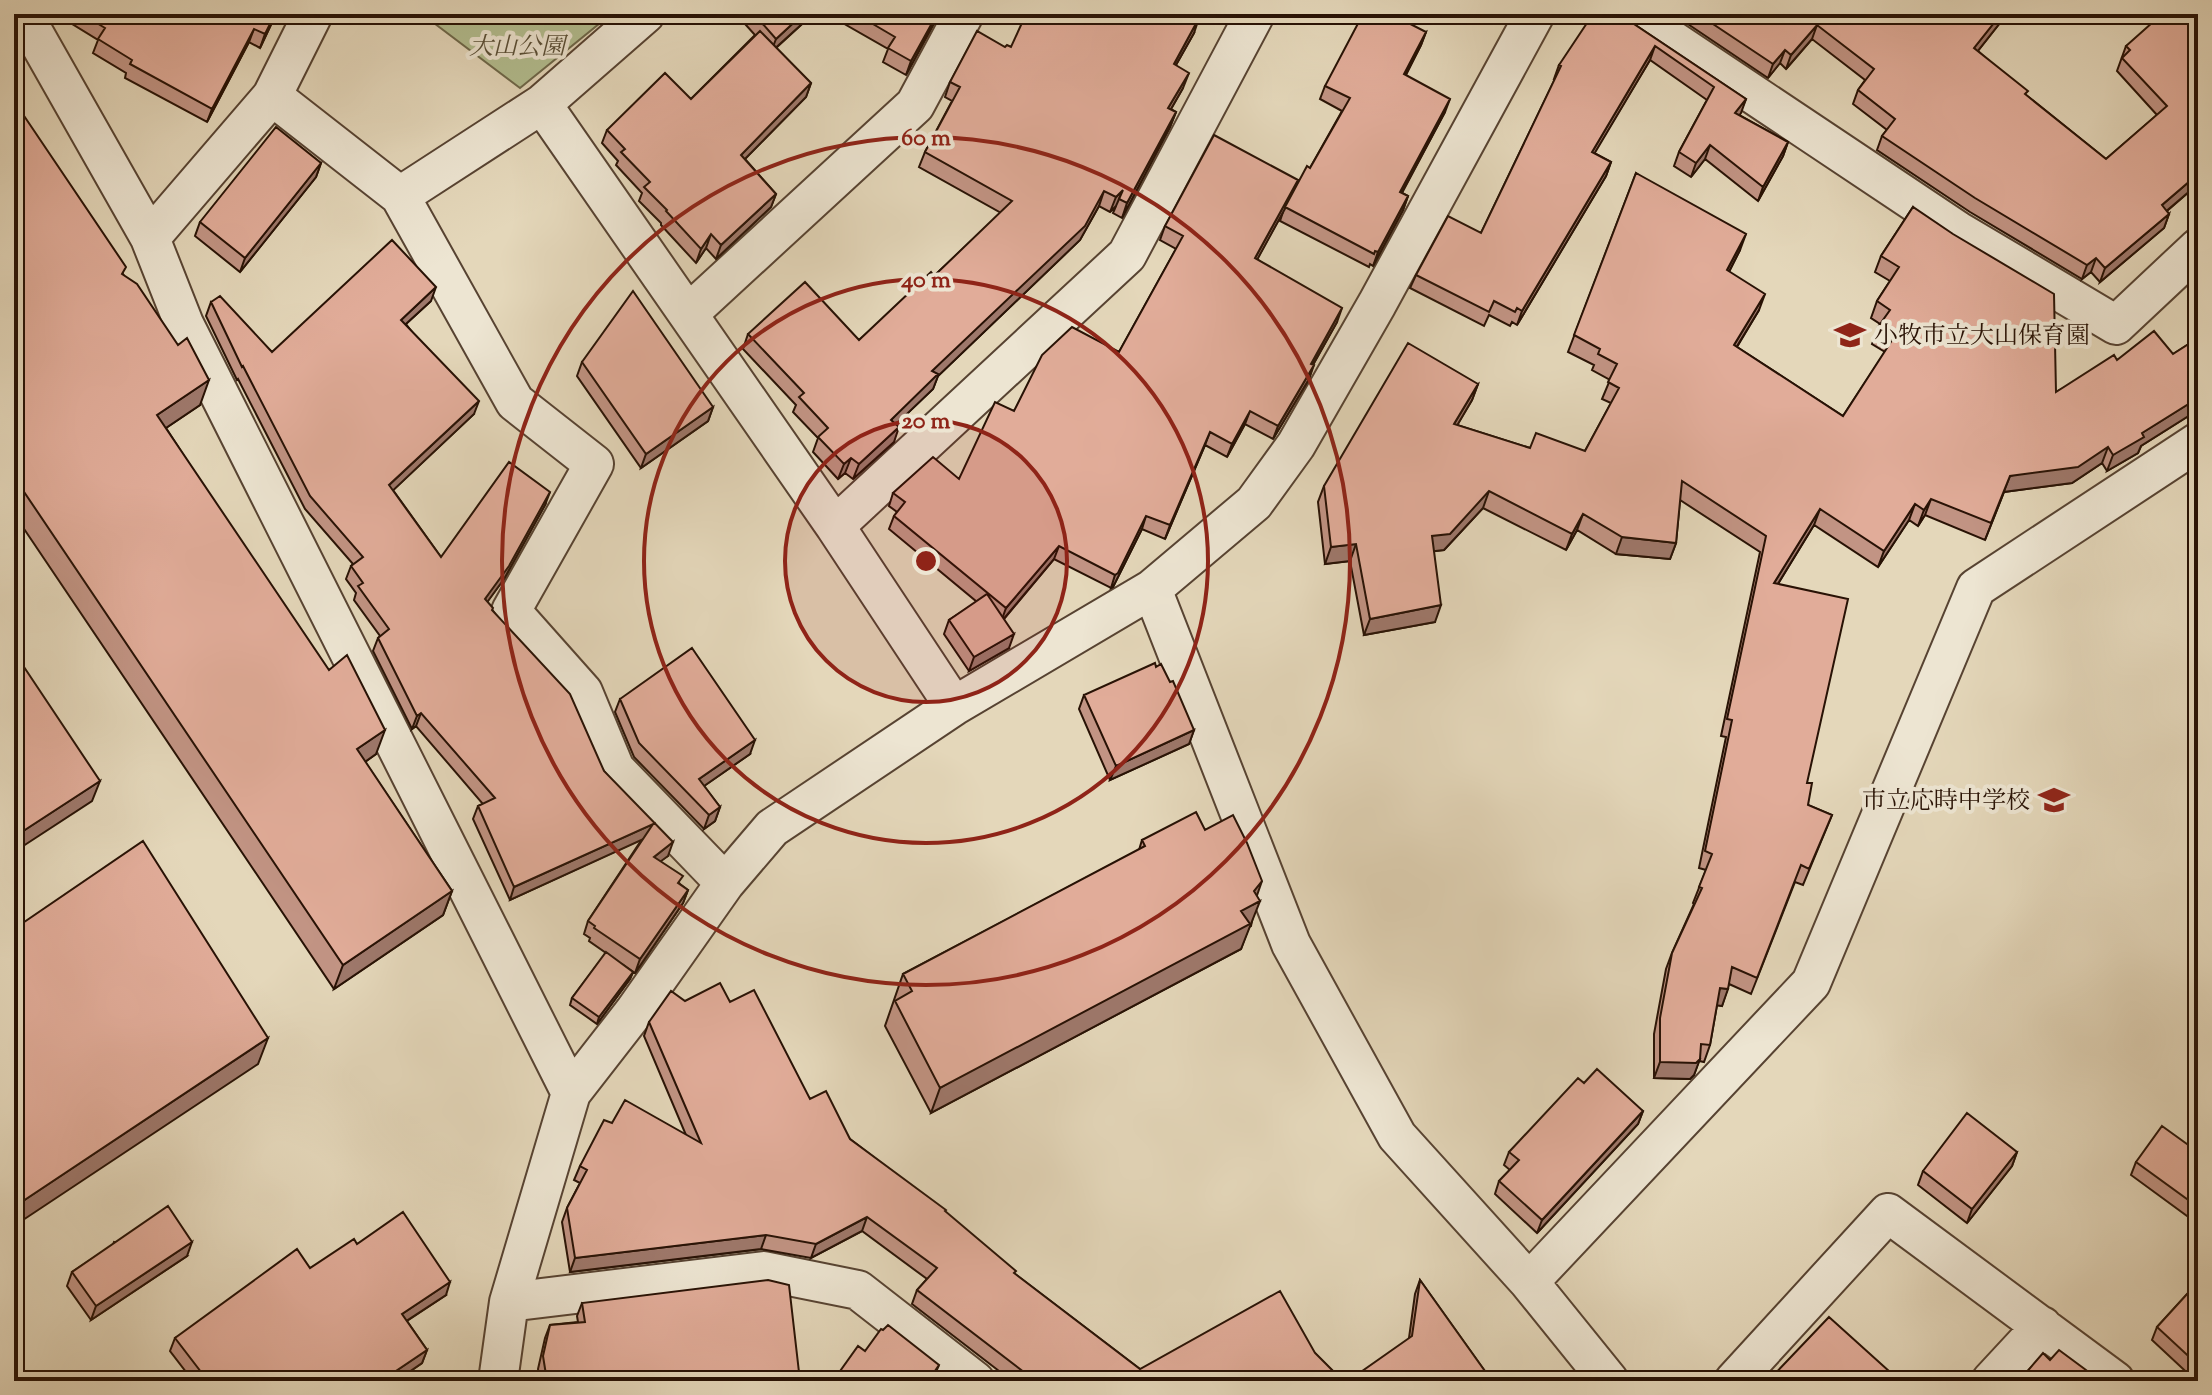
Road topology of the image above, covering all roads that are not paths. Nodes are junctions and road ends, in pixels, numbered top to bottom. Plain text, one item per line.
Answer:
1 (23, 14) edge
2 (313, 14) edge
3 (645, 14) edge
4 (964, 14) edge
5 (1255, 14) edge
6 (1535, 14) edge
7 (1633, 14) edge
8 (272, 96) junction
9 (542, 104) junction
10 (400, 196) junction
11 (150, 238) junction
12 (2198, 248) edge
13 (688, 314) junction
14 (2198, 442) edge
15 (835, 526) junction
16 (1152, 589) junction
17 (954, 706) junction
18 (725, 883) junction
19 (571, 1093) junction
20 (1529, 1282) junction
21 (509, 1302) junction
22 (2042, 1326) junction
23 (498, 1381) edge
24 (975, 1381) edge
25 (1609, 1381) edge
26 (1734, 1381) edge
27 (1991, 1381) edge
28 (2115, 1381) edge

1 - 11 street
2 - 8 street
3 - 9 street
4 - 13 street
5 - 15 street
6 - 16 street
7 - 12 street
8 - 10 street
8 - 11 street
9 - 10 street
9 - 13 street
10 - 18 street
11 - 19 street
13 - 15 street
14 - 20 street
15 - 17 street
16 - 17 street
16 - 20 street
17 - 18 street
18 - 19 street
19 - 21 street
20 - 25 street
21 - 23 street
21 - 24 street
22 - 26 street
22 - 27 street
22 - 28 street

